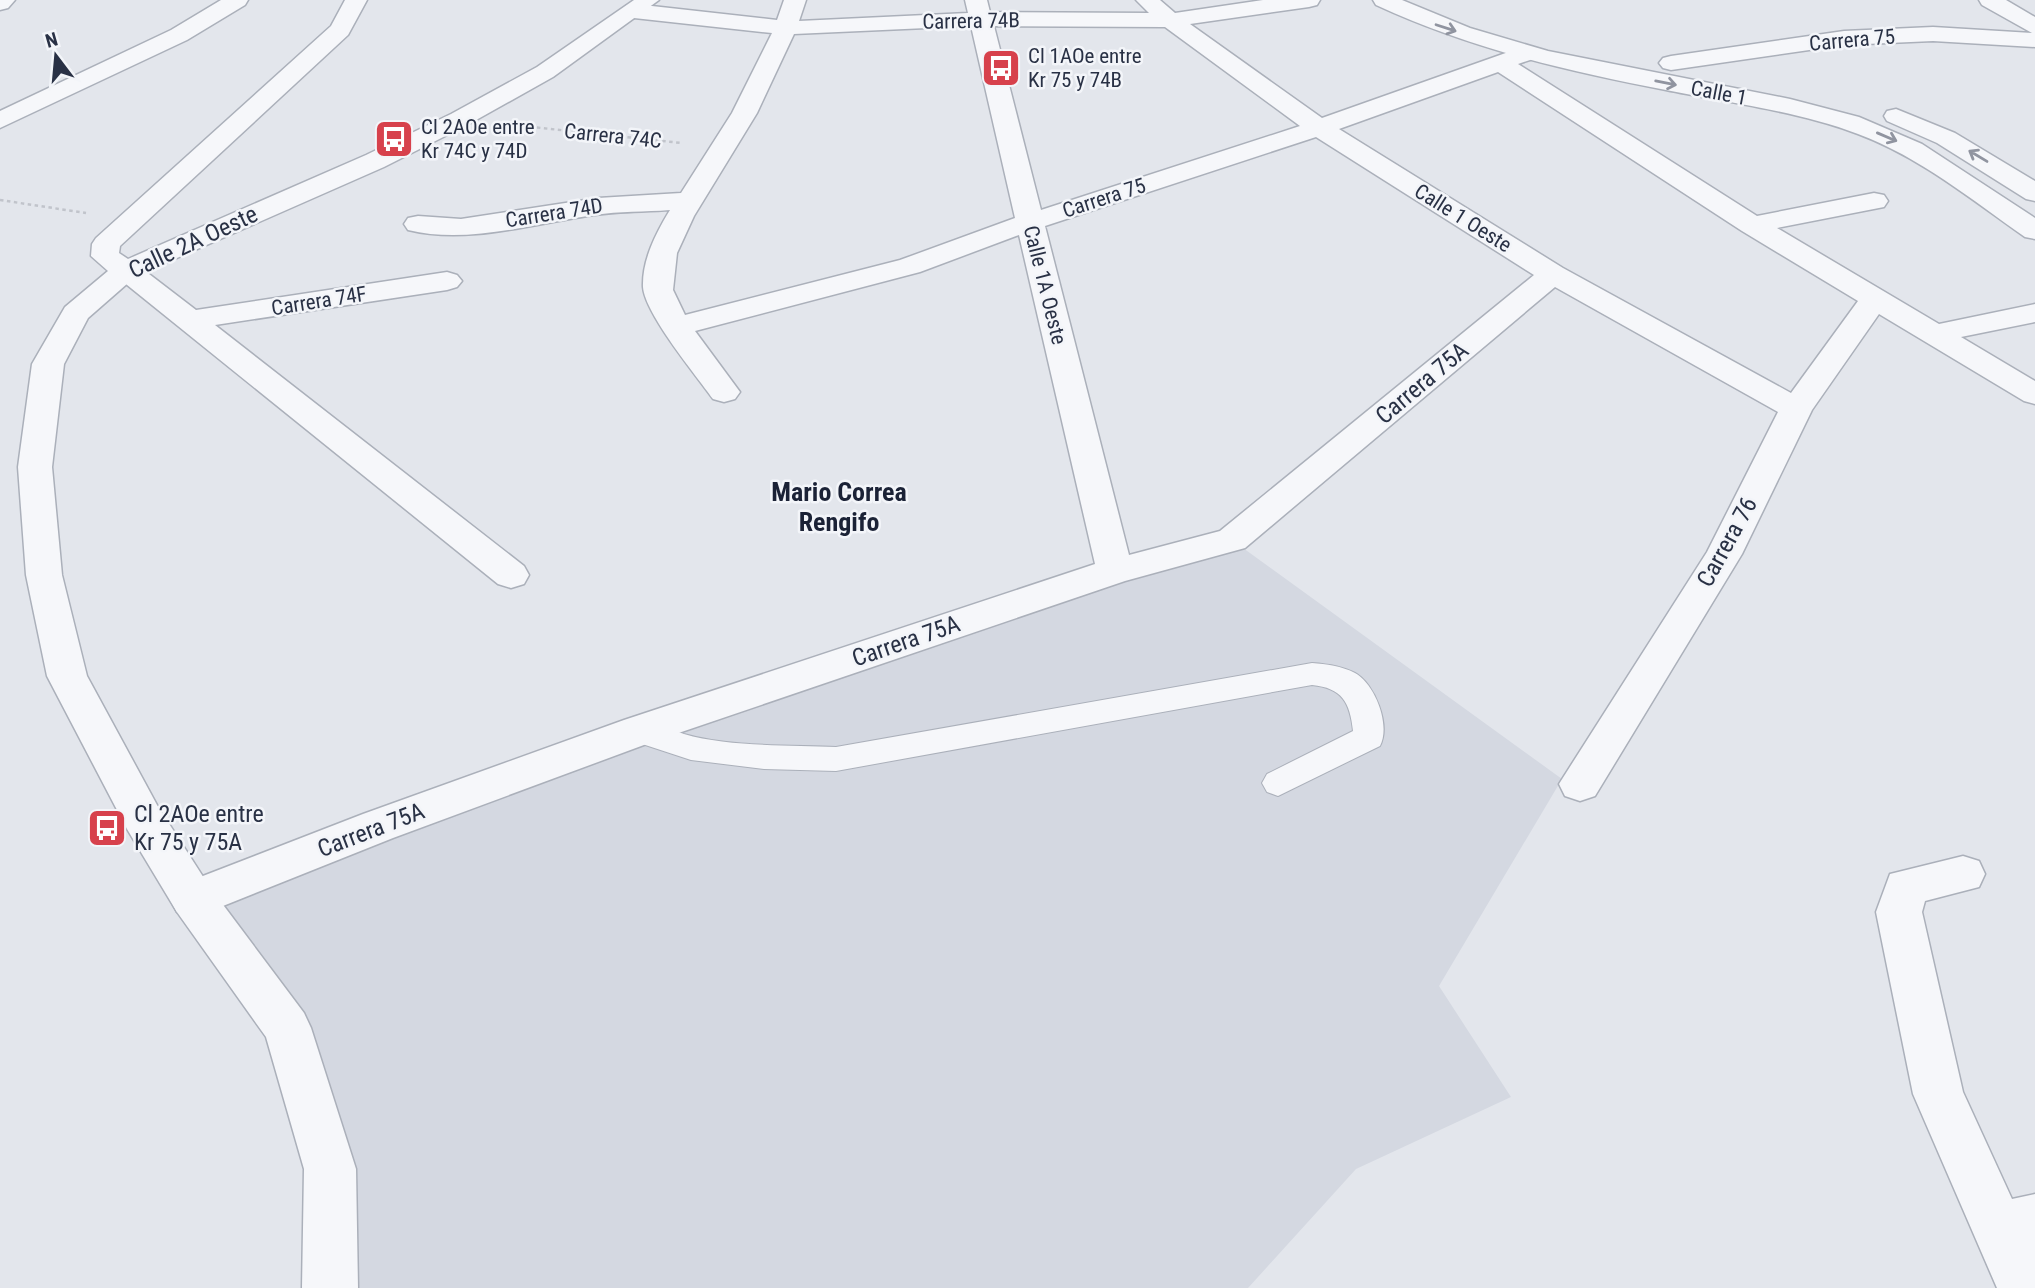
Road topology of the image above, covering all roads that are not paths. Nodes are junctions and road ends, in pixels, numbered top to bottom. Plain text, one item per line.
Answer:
1 (237, 0) edge
2 (356, 0) edge
3 (796, 0) edge
4 (1147, 0) edge
5 (1309, 0) edge
6 (1384, 0) edge
7 (1430, 0) edge
8 (1990, 0) edge
9 (641, 6) edge
10 (978, 10) edge
11 (1170, 20) junction
12 (2035, 27) edge
13 (786, 28) junction
14 (2035, 40) edge
15 (1513, 59) junction
16 (1671, 63) junction
17 (0, 121) edge
18 (1319, 128) junction
19 (2035, 193) edge
20 (690, 201) junction
21 (1874, 201) dead end
22 (1030, 222) junction
23 (418, 224) dead end
24 (1752, 225) junction
25 (2035, 231) edge
26 (126, 270) junction
27 (1553, 274) junction
28 (447, 281) dead end
29 (1874, 300) junction
30 (2035, 313) edge
31 (190, 320) junction
32 (678, 326) junction
33 (1932, 334) junction
34 (724, 392) dead end
35 (2035, 394) edge
36 (1796, 409) junction
37 (1115, 571) junction
38 (511, 575) dead end
39 (638, 731) junction
40 (1278, 783) dead end
41 (1580, 784) dead end
42 (1963, 874) dead end
43 (193, 899) junction
44 (2016, 1225) edge
45 (330, 1288) edge
46 (2025, 1288) edge

1 - 17 street
2 - 26 street
3 - 13 street
4 - 11 street, Calle 1 Oeste
5 - 11 street, Carrera 74B
6 -> 15 street, Calle 1
7 - 16 street, Calle 1
8 - 12 street
9 - 13 street, Carrera 74B
9 - 26 street, Calle 2A Oeste
10 - 11 street, Carrera 74B
10 - 13 street, Carrera 74B
10 - 22 street, Calle 1A Oeste
11 - 18 street, Calle 1 Oeste
13 - 20 street
14 - 16 street, Carrera 75
15 - 18 street, Carrera 75
15 - 24 street, Calle 1
15 -> 25 street, Calle 1
19 -> 16 street, Calle 1
18 - 22 street, Carrera 75
18 - 27 street, Calle 1 Oeste
20 - 23 street, Carrera 74D
20 - 32 street
21 - 24 street
22 - 32 street, Carrera 75
22 - 37 street, Calle 1A Oeste
24 - 29 street, Calle 1
26 - 31 street
26 - 43 street, Calle 2A Oeste
27 - 36 street, Calle 1 Oeste
27 - 37 street, Carrera 75A
28 - 31 street, Carrera 74F
29 - 33 street, Calle 1
29 - 36 street, Carrera 76
30 - 33 street
31 - 38 street
32 - 34 street
33 - 35 street, Calle 1
36 - 41 street, Carrera 76
37 - 39 street, Carrera 75A
39 - 40 lane
39 - 43 street, Carrera 75A
42 - 44 street
43 - 45 street, Calle 2A Oeste
44 - 46 street

